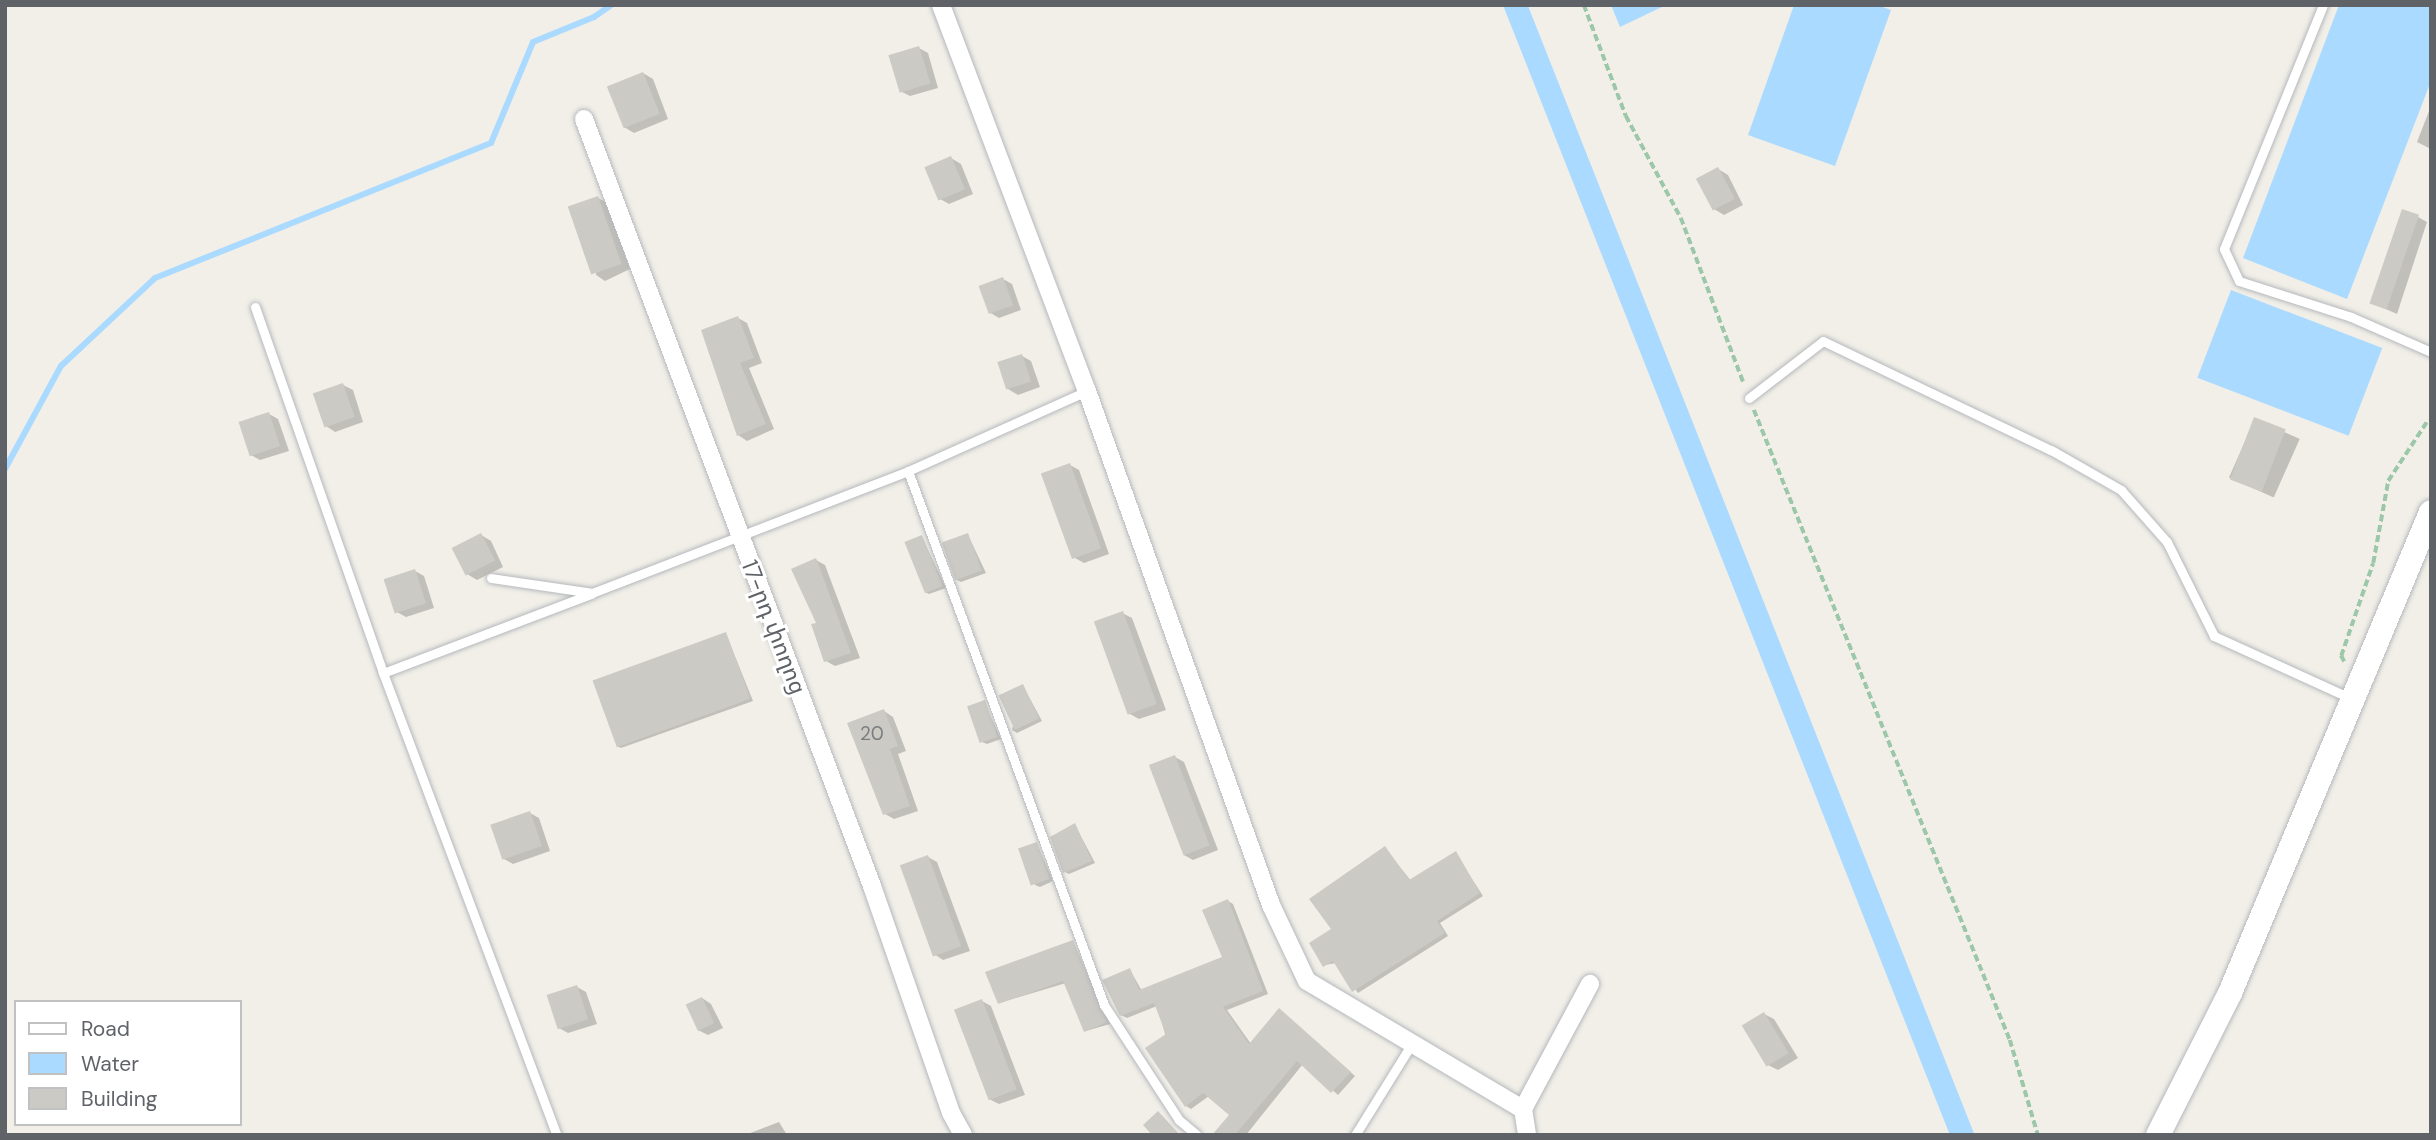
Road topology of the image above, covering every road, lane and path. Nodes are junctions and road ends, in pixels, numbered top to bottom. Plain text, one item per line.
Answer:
1 (941, 5) edge
2 (1584, 5) edge
3 (2323, 5) edge
4 (584, 119) dead end
5 (255, 307) dead end
6 (2431, 352) edge
7 (1087, 391) junction
8 (1749, 398) junction
9 (2428, 420) dead end
10 (908, 471) junction
11 (2431, 512) edge
12 (741, 537) junction
13 (491, 578) dead end
14 (592, 593) junction
15 (383, 673) junction
16 (2357, 691) junction
17 (1590, 984) dead end
18 (1411, 1045) junction
19 (1523, 1109) junction
20 (557, 1135) edge
21 (962, 1135) edge
22 (1197, 1135) edge
23 (1355, 1135) edge
24 (1527, 1135) edge
25 (2038, 1135) edge
26 (2158, 1135) edge

1 - 7 street
2 - 8 path
3 - 6 lane
4 - 12 street, 17-րդ փողոց
5 - 15 lane
7 - 10 lane
7 - 18 street
8 - 16 lane
8 - 25 path
9 - 16 path
10 - 12 lane
10 - 22 lane
11 - 16 main road
12 - 14 lane
12 - 21 street, 17-րդ փողոց
13 - 14 lane
14 - 15 lane
15 - 20 lane
16 - 26 main road
17 - 19 street
18 - 19 street
18 - 23 lane
19 - 24 street

